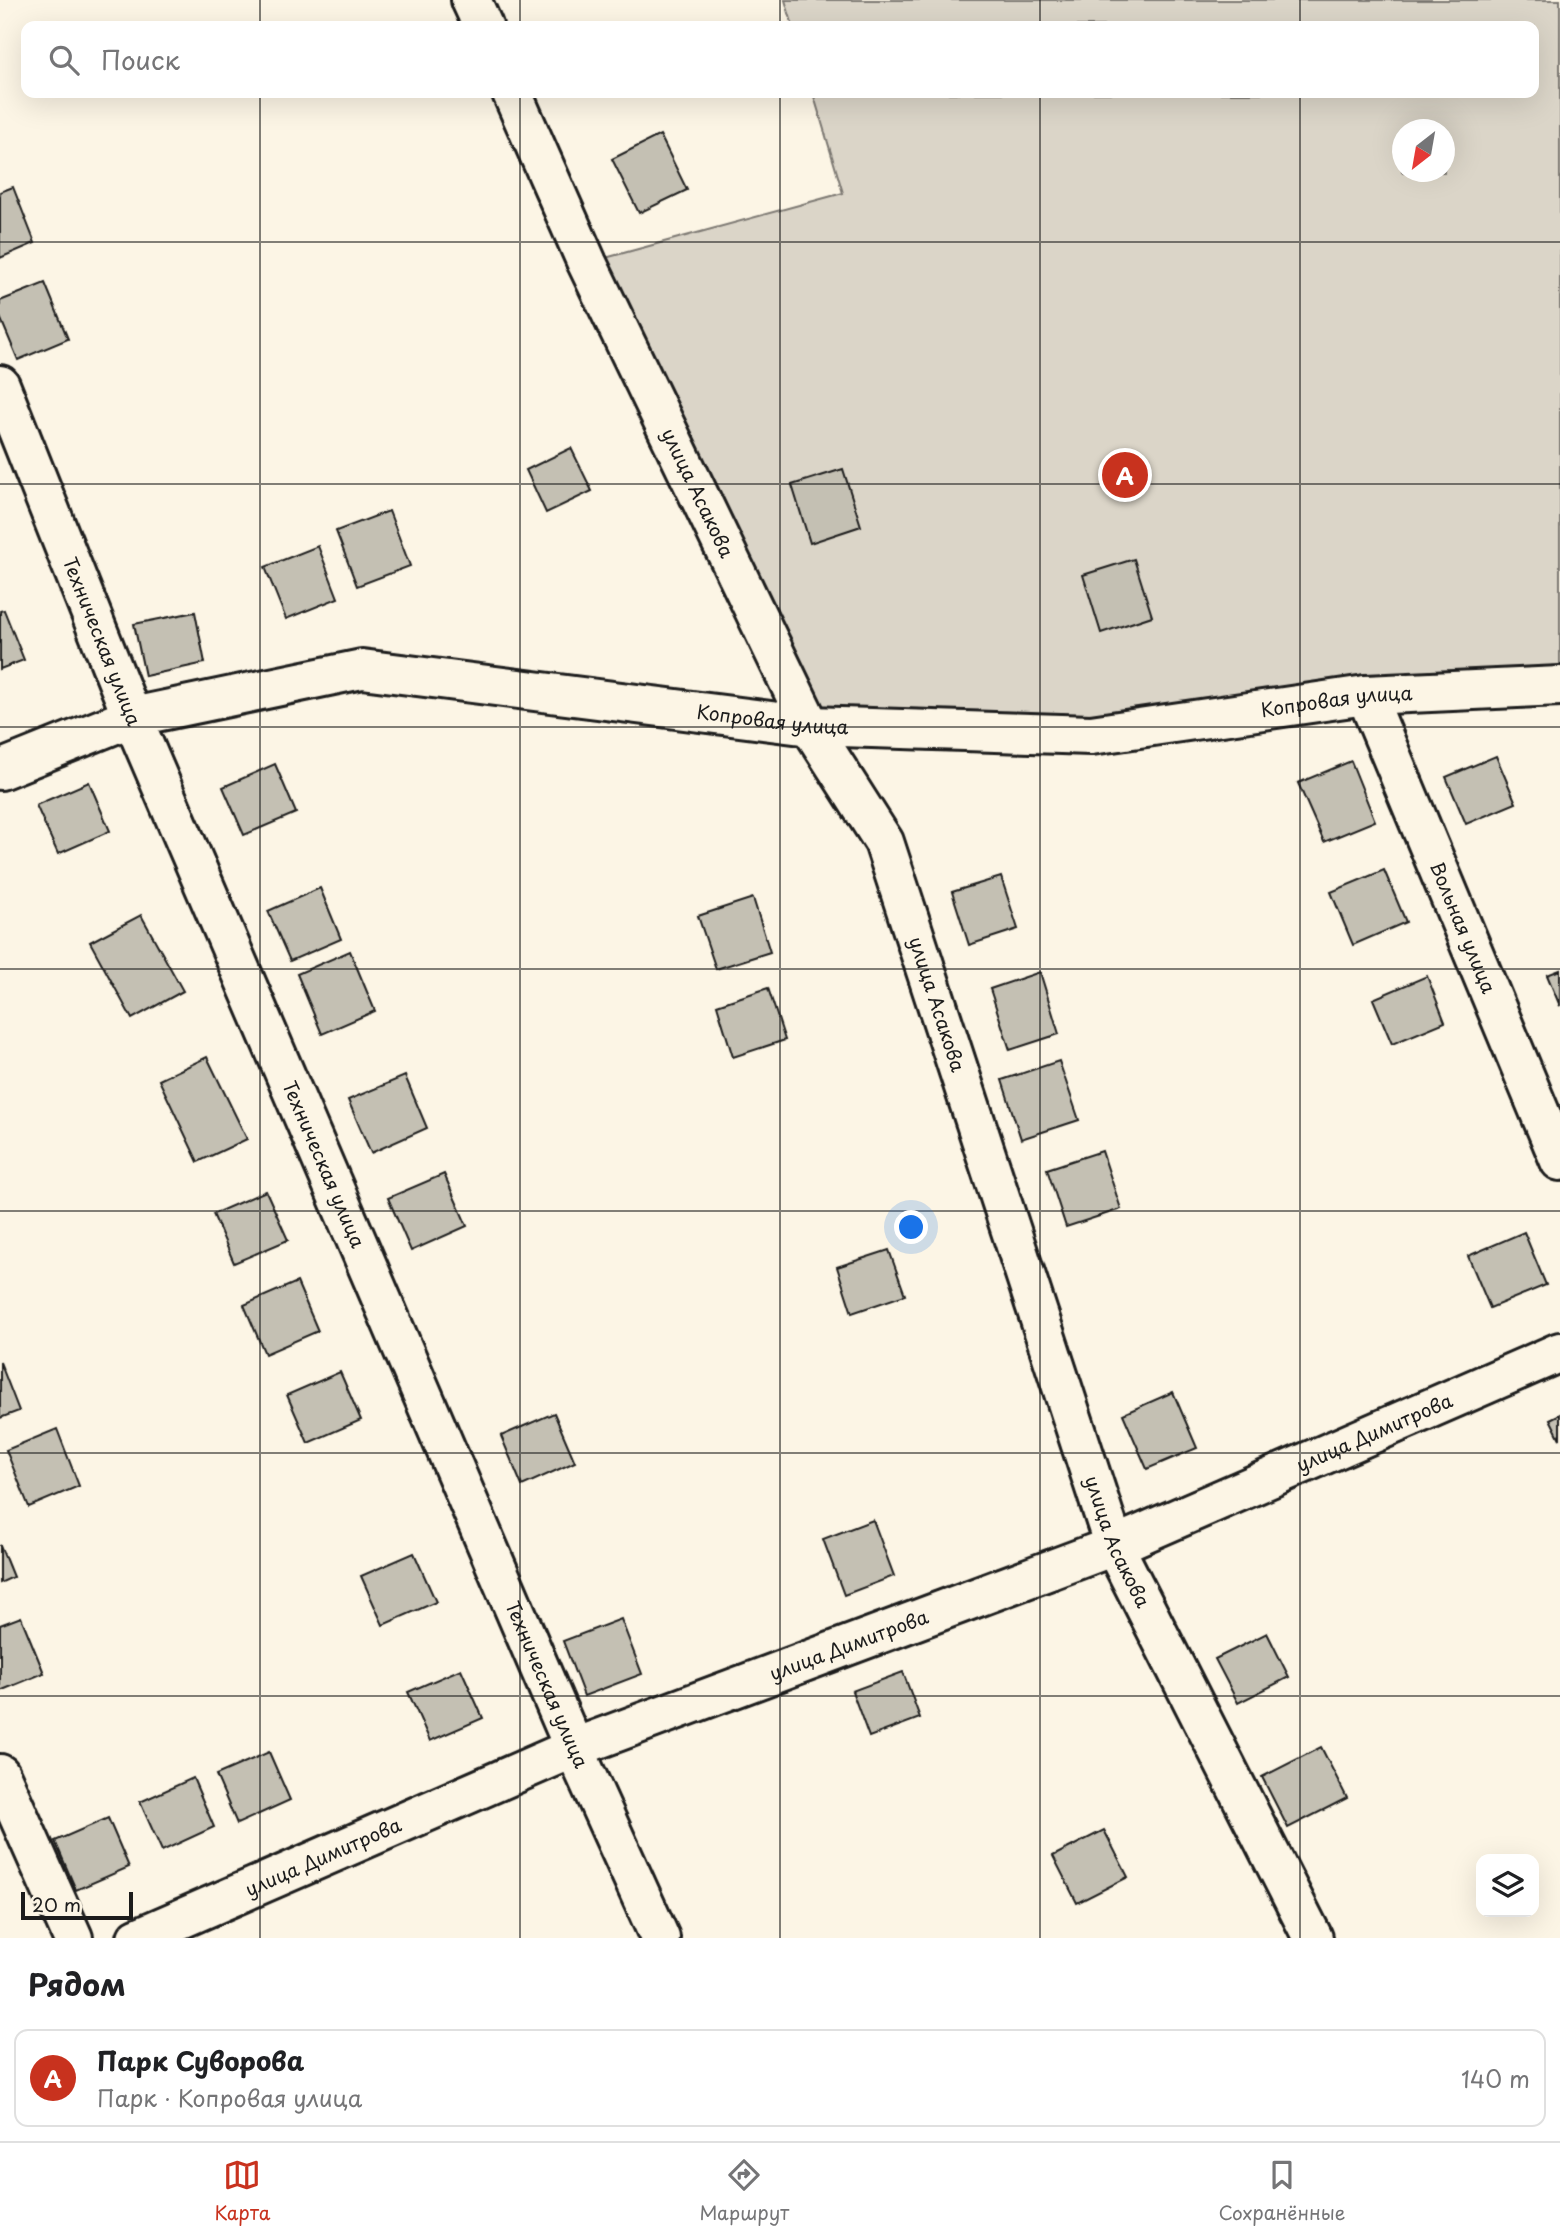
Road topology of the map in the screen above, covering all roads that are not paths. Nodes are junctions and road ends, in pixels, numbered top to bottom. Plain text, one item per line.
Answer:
1 (471, 0) edge
2 (481, 21) edge
3 (514, 98) edge
4 (0, 386) edge
5 (1560, 686) edge
6 (1366, 695) junction
7 (132, 717) junction
8 (810, 726) junction
9 (0, 770) edge
10 (1560, 1161) edge
11 (1560, 1352) edge
12 (1114, 1546) junction
13 (574, 1748) junction
14 (0, 1774) edge
15 (73, 1938) edge
16 (136, 1938) edge
17 (660, 1938) edge
18 (1313, 1938) edge

1 - 2 street
3 - 8 street, улица Асакова
4 - 7 street, Техническая улица
5 - 6 street, Копровая улица
6 - 8 street, Копровая улица
6 - 10 street, Вольная улица
7 - 8 street, Копровая улица
7 - 9 street, Копровая улица
7 - 13 street, Техническая улица
8 - 12 street, улица Асакова
11 - 12 street, улица Димитрова
12 - 13 street, улица Димитрова
12 - 18 street, улица Асакова
13 - 16 street, улица Димитрова
13 - 17 street, Техническая улица
14 - 15 street

